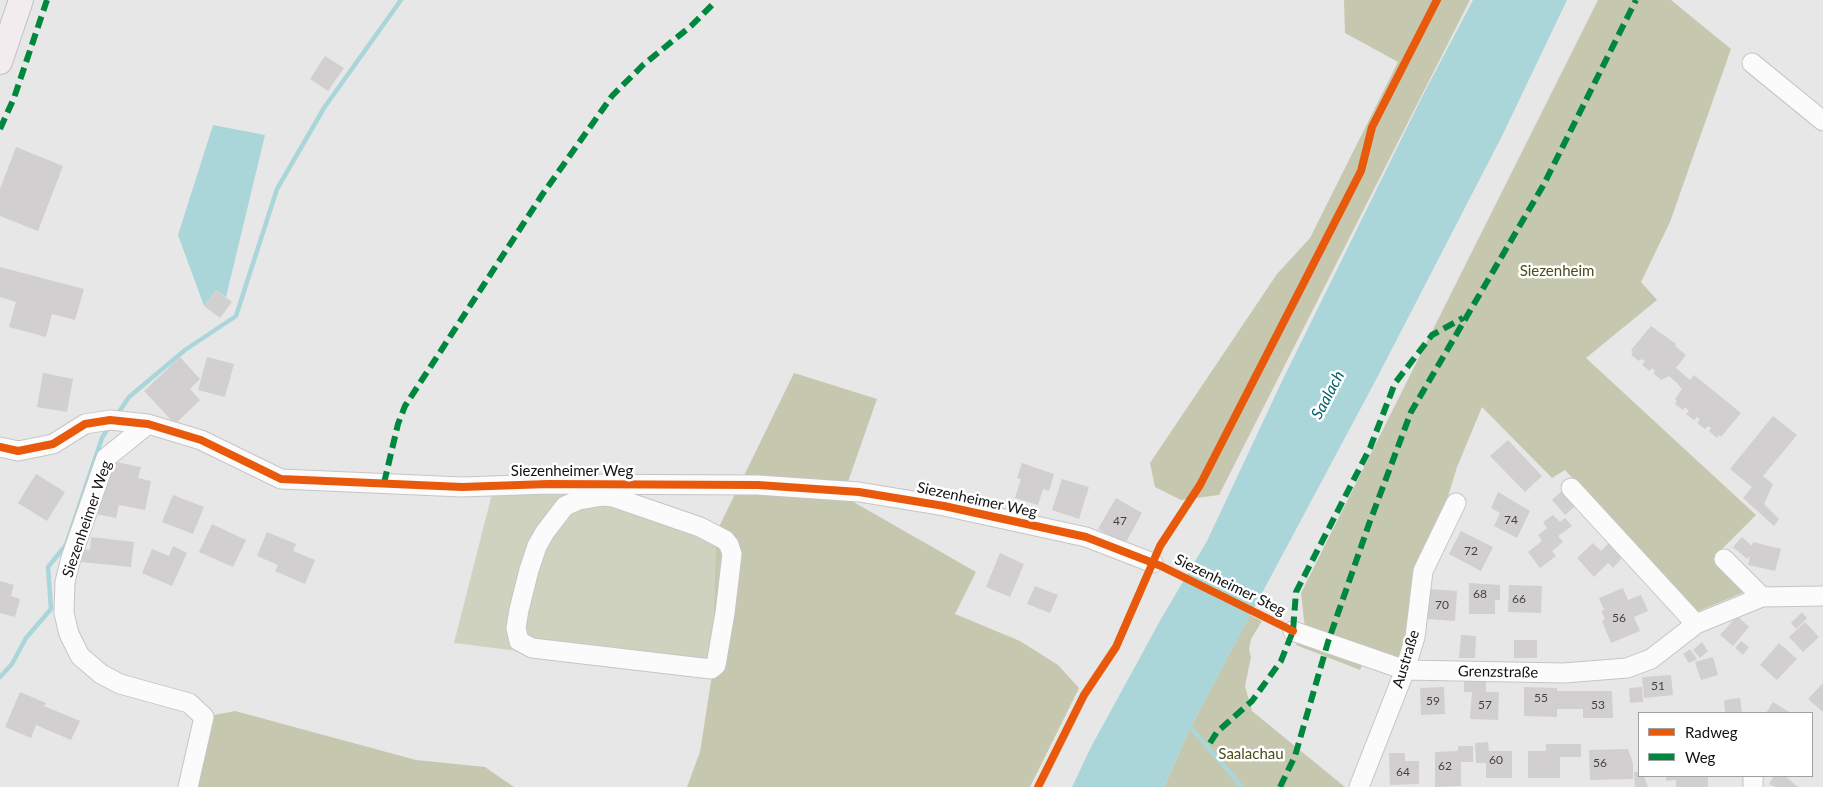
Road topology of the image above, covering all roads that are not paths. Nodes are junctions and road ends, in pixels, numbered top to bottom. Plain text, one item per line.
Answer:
1 (21, 0) edge
2 (0, 62) edge
3 (1752, 63) dead end
4 (1823, 121) edge
5 (148, 424) junction
6 (0, 447) edge
7 (548, 484) junction
8 (1571, 488) dead end
9 (1456, 503) dead end
10 (559, 512) junction
11 (1724, 559) dead end
12 (1157, 564) road end
13 (1823, 596) edge
14 (1762, 597) junction
15 (1696, 624) junction
16 (1290, 629) road end
17 (1405, 670) junction
18 (188, 787) edge
19 (1359, 787) edge

1 - 2 main road
3 - 4 street
5 - 6 street, Siezenheimer Weg
5 - 7 street, Siezenheimer Weg
5 - 18 street, Siezenheimer Weg
7 - 10 street
7 - 12 street, Siezenheimer Weg
8 - 15 street
9 - 17 street, Austraße
10 - 10 street
11 - 14 street
13 - 14 street, Grenzstraße
14 - 15 street, Grenzstraße
15 - 17 street, Grenzstraße
16 - 17 street, Grenzstraße
17 - 19 street, Austraße

